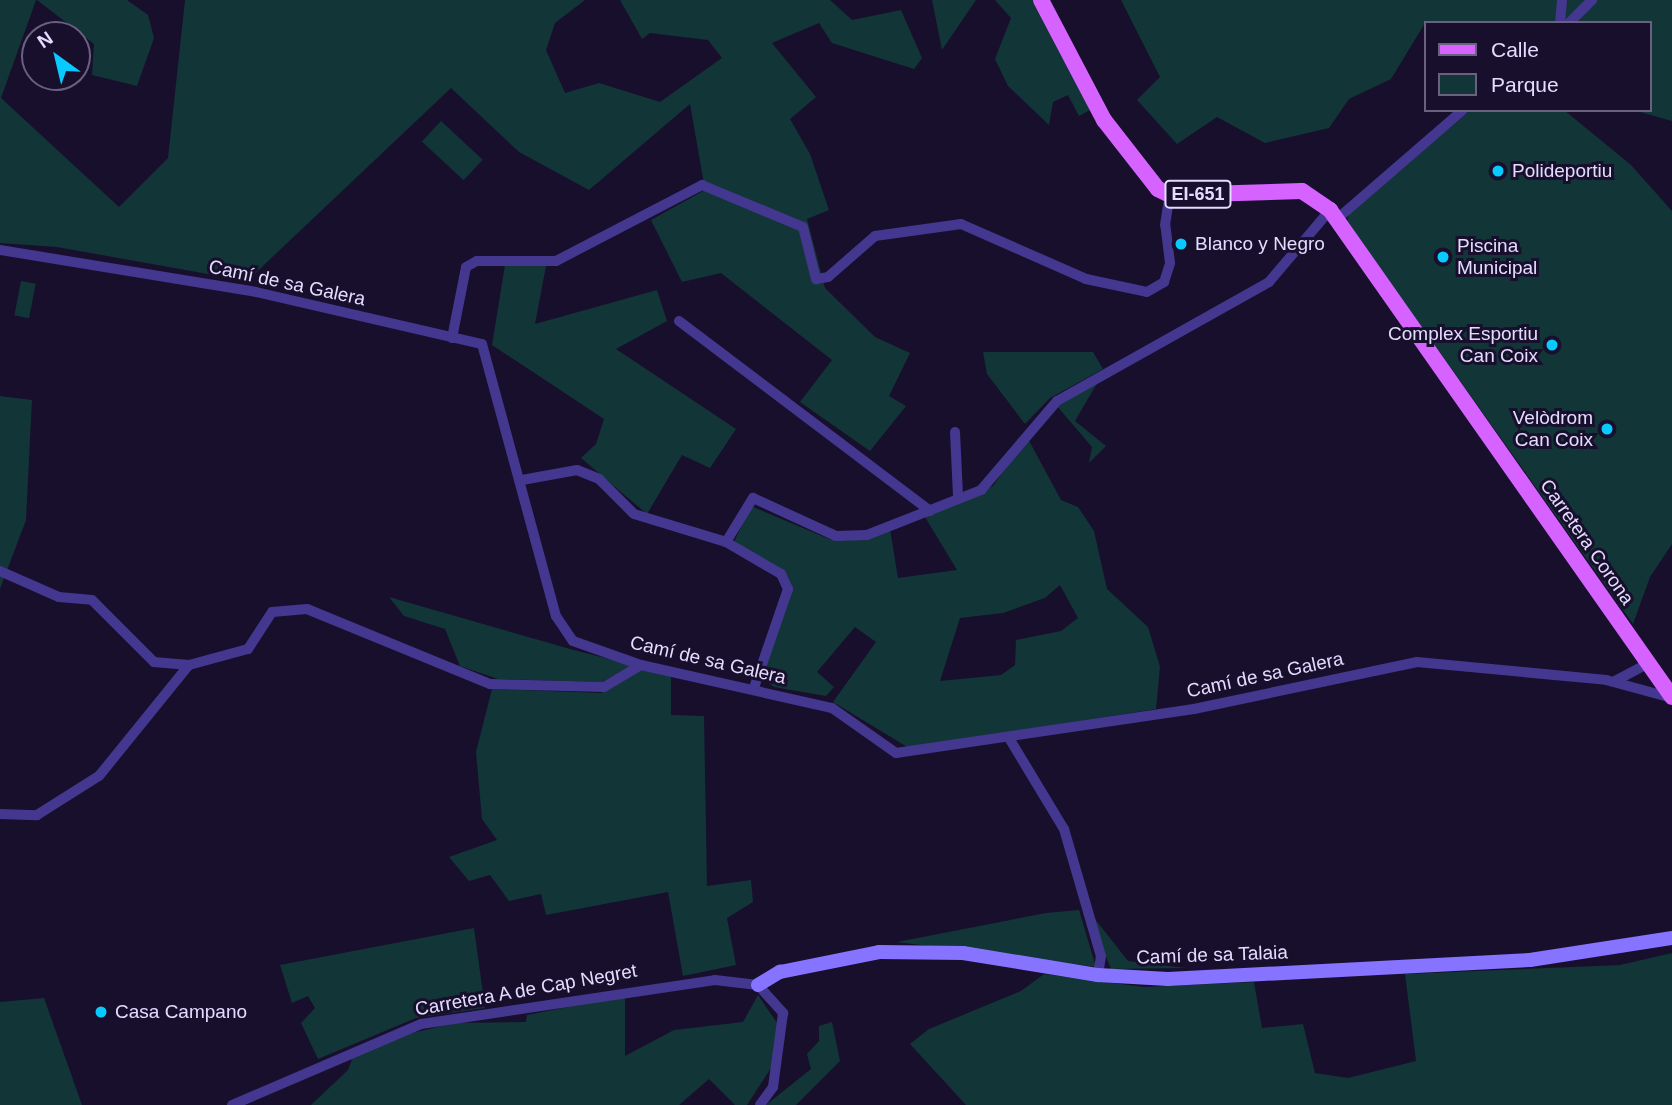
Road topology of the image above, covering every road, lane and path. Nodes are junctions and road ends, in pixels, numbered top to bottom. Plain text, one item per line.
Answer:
1 (1041, 0) edge
2 (1563, 0) edge
3 (1591, 0) edge
4 (1560, 21) edge
5 (1571, 21) edge
6 (1461, 112) edge
7 (1170, 195) junction
8 (1333, 215) junction
9 (0, 250) edge
10 (679, 321) dead end
11 (452, 338) junction
12 (954, 432) dead end
13 (522, 480) junction
14 (958, 495) junction
15 (930, 511) junction
16 (726, 542) junction
17 (0, 571) edge
18 (189, 665) junction
19 (641, 665) junction
20 (1651, 670) junction
21 (1615, 681) junction
22 (1634, 687) junction
23 (754, 688) junction
24 (1670, 700) edge
25 (1009, 738) junction
26 (0, 814) edge
27 (1672, 938) edge
28 (1098, 975) junction
29 (758, 985) junction
30 (232, 1105) edge
31 (760, 1105) edge

1 - 7 main road, EI-651
2 - 4 street
3 - 5 street
6 - 8 street
7 - 8 main road, Carretera Corona / EI-651
7 - 11 street
8 - 14 street
8 - 20 main road, Carretera Corona / EI-651
9 - 11 street, Camí de sa Galera
10 - 15 street
11 - 13 street, Camí de sa Galera
12 - 14 street
13 - 16 street
13 - 19 street, Camí de sa Galera
14 - 15 street
15 - 16 street
16 - 23 street
17 - 18 street
18 - 19 street
18 - 26 street
19 - 23 street, Camí de sa Galera
20 - 21 street
20 - 22 street
20 - 24 main road, Carretera Corona / EI-651
21 - 22 street, Camí de sa Galera
21 - 25 street, Camí de sa Galera
22 - 24 street, Camí de sa Galera
23 - 25 street, Camí de sa Galera
25 - 28 street
27 - 28 street, Camí de sa Talaia
28 - 29 street, Camí de sa Talaia
29 - 30 street, Carretera A de Cap Negret
29 - 31 street

